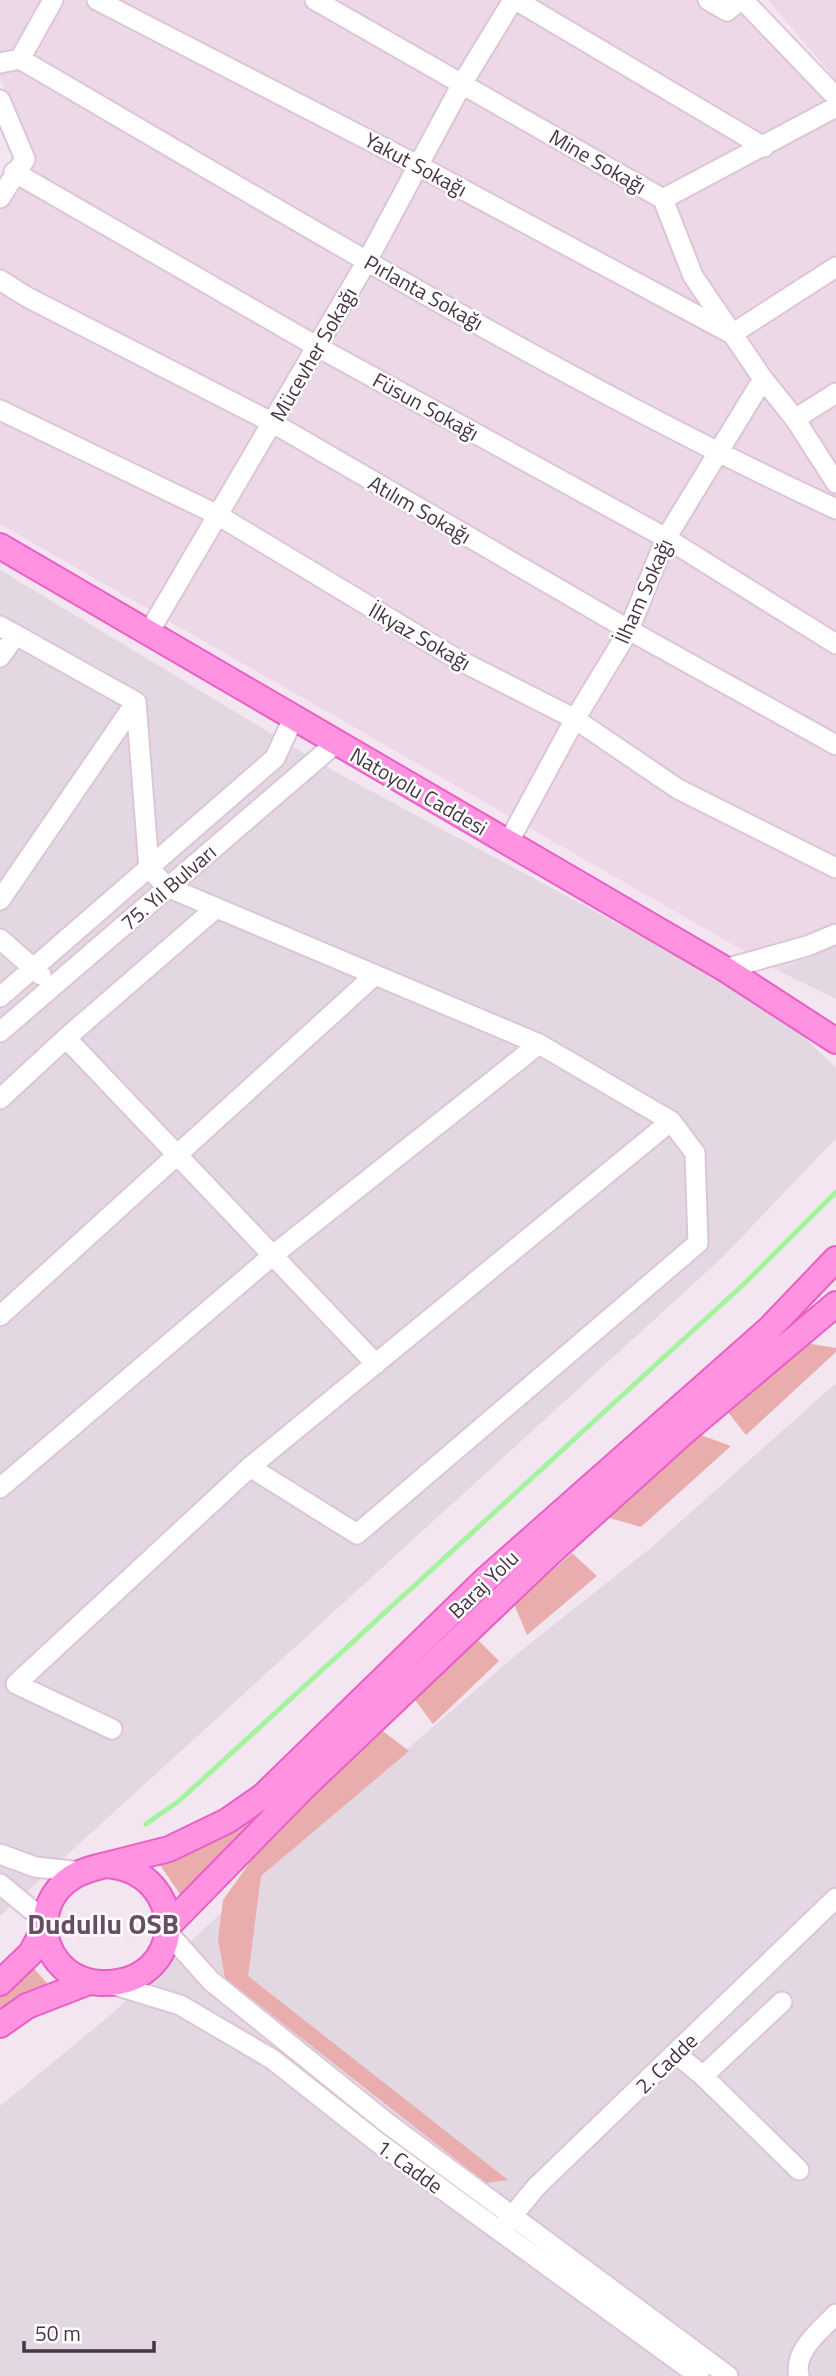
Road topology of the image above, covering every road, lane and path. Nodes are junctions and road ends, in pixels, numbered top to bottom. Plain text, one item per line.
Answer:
1 (53, 0) edge
2 (97, 0) edge
3 (316, 0) edge
4 (515, 0) edge
5 (708, 0) edge
6 (742, 0) edge
7 (20, 59) junction
8 (0, 63) edge
9 (463, 82) junction
10 (836, 97) edge
11 (0, 100) edge
12 (836, 107) edge
13 (764, 147) junction
14 (419, 166) junction
15 (14, 172) junction
16 (0, 198) edge
17 (663, 199) junction
18 (367, 261) junction
19 (836, 267) edge
20 (0, 280) edge
21 (732, 334) junction
22 (316, 346) junction
23 (763, 379) junction
24 (836, 393) edge
25 (0, 410) edge
26 (795, 419) junction
27 (272, 423) junction
28 (717, 454) junction
29 (836, 483) edge
30 (836, 509) edge
31 (216, 514) junction
32 (666, 538) junction
33 (0, 545) edge
34 (629, 630) junction
35 (8, 631) edge
36 (149, 632) junction
37 (836, 644) edge
38 (0, 657) edge
39 (136, 702) junction
40 (293, 719) junction
41 (575, 719) junction
42 (337, 743) junction
43 (836, 746) edge
44 (508, 843) junction
45 (149, 867) junction
46 (836, 868) edge
47 (167, 887) junction
48 (0, 900) edge
49 (216, 908) junction
50 (836, 934) edge
51 (0, 939) edge
52 (34, 968) junction
53 (725, 969) junction
54 (375, 975) junction
55 (53, 986) junction
56 (0, 997) edge
57 (784, 1005) junction
58 (836, 1027) edge
59 (0, 1032) edge
60 (66, 1038) junction
61 (836, 1041) edge
62 (539, 1044) junction
63 (836, 1047) edge
64 (0, 1099) edge
65 (671, 1121) junction
66 (179, 1156) junction
67 (272, 1256) junction
68 (836, 1259) edge
69 (836, 1304) edge
70 (0, 1316) edge
71 (376, 1364) junction
72 (250, 1467) junction
73 (0, 1488) edge
74 (8, 1680) edge
75 (112, 1729) dead end
76 (0, 1854) edge
77 (106, 1865) junction
78 (82, 1872) junction
79 (0, 1884) edge
80 (836, 1898) edge
81 (44, 1924) junction
82 (169, 1930) junction
83 (0, 1983) edge
84 (98, 1983) junction
85 (782, 2002) dead end
86 (0, 2025) edge
87 (675, 2053) junction
88 (703, 2076) junction
89 (799, 2170) dead end
90 (506, 2223) junction
91 (836, 2314) edge
92 (699, 2376) edge
93 (728, 2376) edge
94 (799, 2376) edge

1 - 7 street
2 - 14 street, Yakut Sokağı
3 - 9 street, Mine Sokağı
4 - 9 street, Mücevher Sokağı
4 - 13 street
5 - 6 street
6 - 10 street
7 - 8 street
7 - 18 street, Pırlanta Sokağı
9 - 14 street, Mücevher Sokağı
9 - 17 street, Mine Sokağı
11 - 15 street
12 - 13 street
13 - 17 street
14 - 18 street, Mücevher Sokağı
14 - 21 street, Yakut Sokağı
15 - 16 street
15 - 22 street, Füsun Sokağı
17 - 21 street, Mine Sokağı
18 - 22 street, Mücevher Sokağı
18 - 28 street, Pırlanta Sokağı
19 - 21 street
20 - 27 street, Atılım Sokağı
21 - 23 street, Mine Sokağı
22 - 27 street, Mücevher Sokağı
22 - 32 street, Füsun Sokağı
23 - 26 street, Mine Sokağı
23 - 28 street, İlham Sokağı
24 - 26 street
25 - 31 street, İlkyaz Sokağı
26 - 29 street, Mine Sokağı
27 - 31 street, Mücevher Sokağı
27 - 34 street, Atılım Sokağı
28 - 30 street, Pırlanta Sokağı
28 - 32 street, İlham Sokağı
31 - 36 street, Mücevher Sokağı
31 - 41 street, İlkyaz Sokağı
32 - 34 street, İlham Sokağı
32 - 37 street, Füsun Sokağı
33 - 36 main road, Natoyolu Caddesi
34 - 41 street, İlham Sokağı
34 - 43 street, Atılım Sokağı
35 - 38 street
35 - 39 street
36 - 40 main road, Natoyolu Caddesi
39 - 45 street
39 - 48 street
40 - 42 main road, Natoyolu Caddesi
40 - 45 street, 75. Yıl Bulvarı
41 - 44 street, İlham Sokağı
41 - 46 street, İlkyaz Sokağı
42 - 44 main road, Natoyolu Caddesi
42 - 47 street, 75. Yıl Bulvarı
44 - 53 main road, Natoyolu Caddesi
45 - 47 street
45 - 52 street, 75. Yıl Bulvarı
47 - 49 street
47 - 55 street, 75. Yıl Bulvarı
49 - 54 street
49 - 60 street
50 - 53 street
51 - 52 street
52 - 55 street
52 - 56 street, 75. Yıl Bulvarı
53 - 57 main road, Natoyolu Caddesi
54 - 62 street
54 - 66 street
55 - 59 street, 75. Yıl Bulvarı
57 - 58 main road
57 - 61 main road, Natoyolu Caddesi
57 - 63 main road
60 - 64 street
60 - 66 street
62 - 65 street
62 - 67 street
65 - 71 street
65 - 72 street
66 - 67 street
66 - 70 street
67 - 71 street
67 - 73 street
68 - 77 main road, Baraj Yolu
69 - 82 main road, Baraj Yolu
71 - 72 street
72 - 74 street
74 - 75 street
76 - 78 street
77 - 78 main road
77 - 82 main road
78 - 81 main road
79 - 81 street
80 - 87 street, 2. Cadde
81 - 83 main road
81 - 84 main road
82 - 84 main road
82 - 90 street, 1. Cadde
84 - 86 main road
84 - 90 street, 1. Cadde
85 - 88 street
87 - 88 street
87 - 90 street, 2. Cadde
88 - 89 street
90 - 92 street, 1. Cadde
90 - 93 street, 1. Cadde
91 - 94 street

